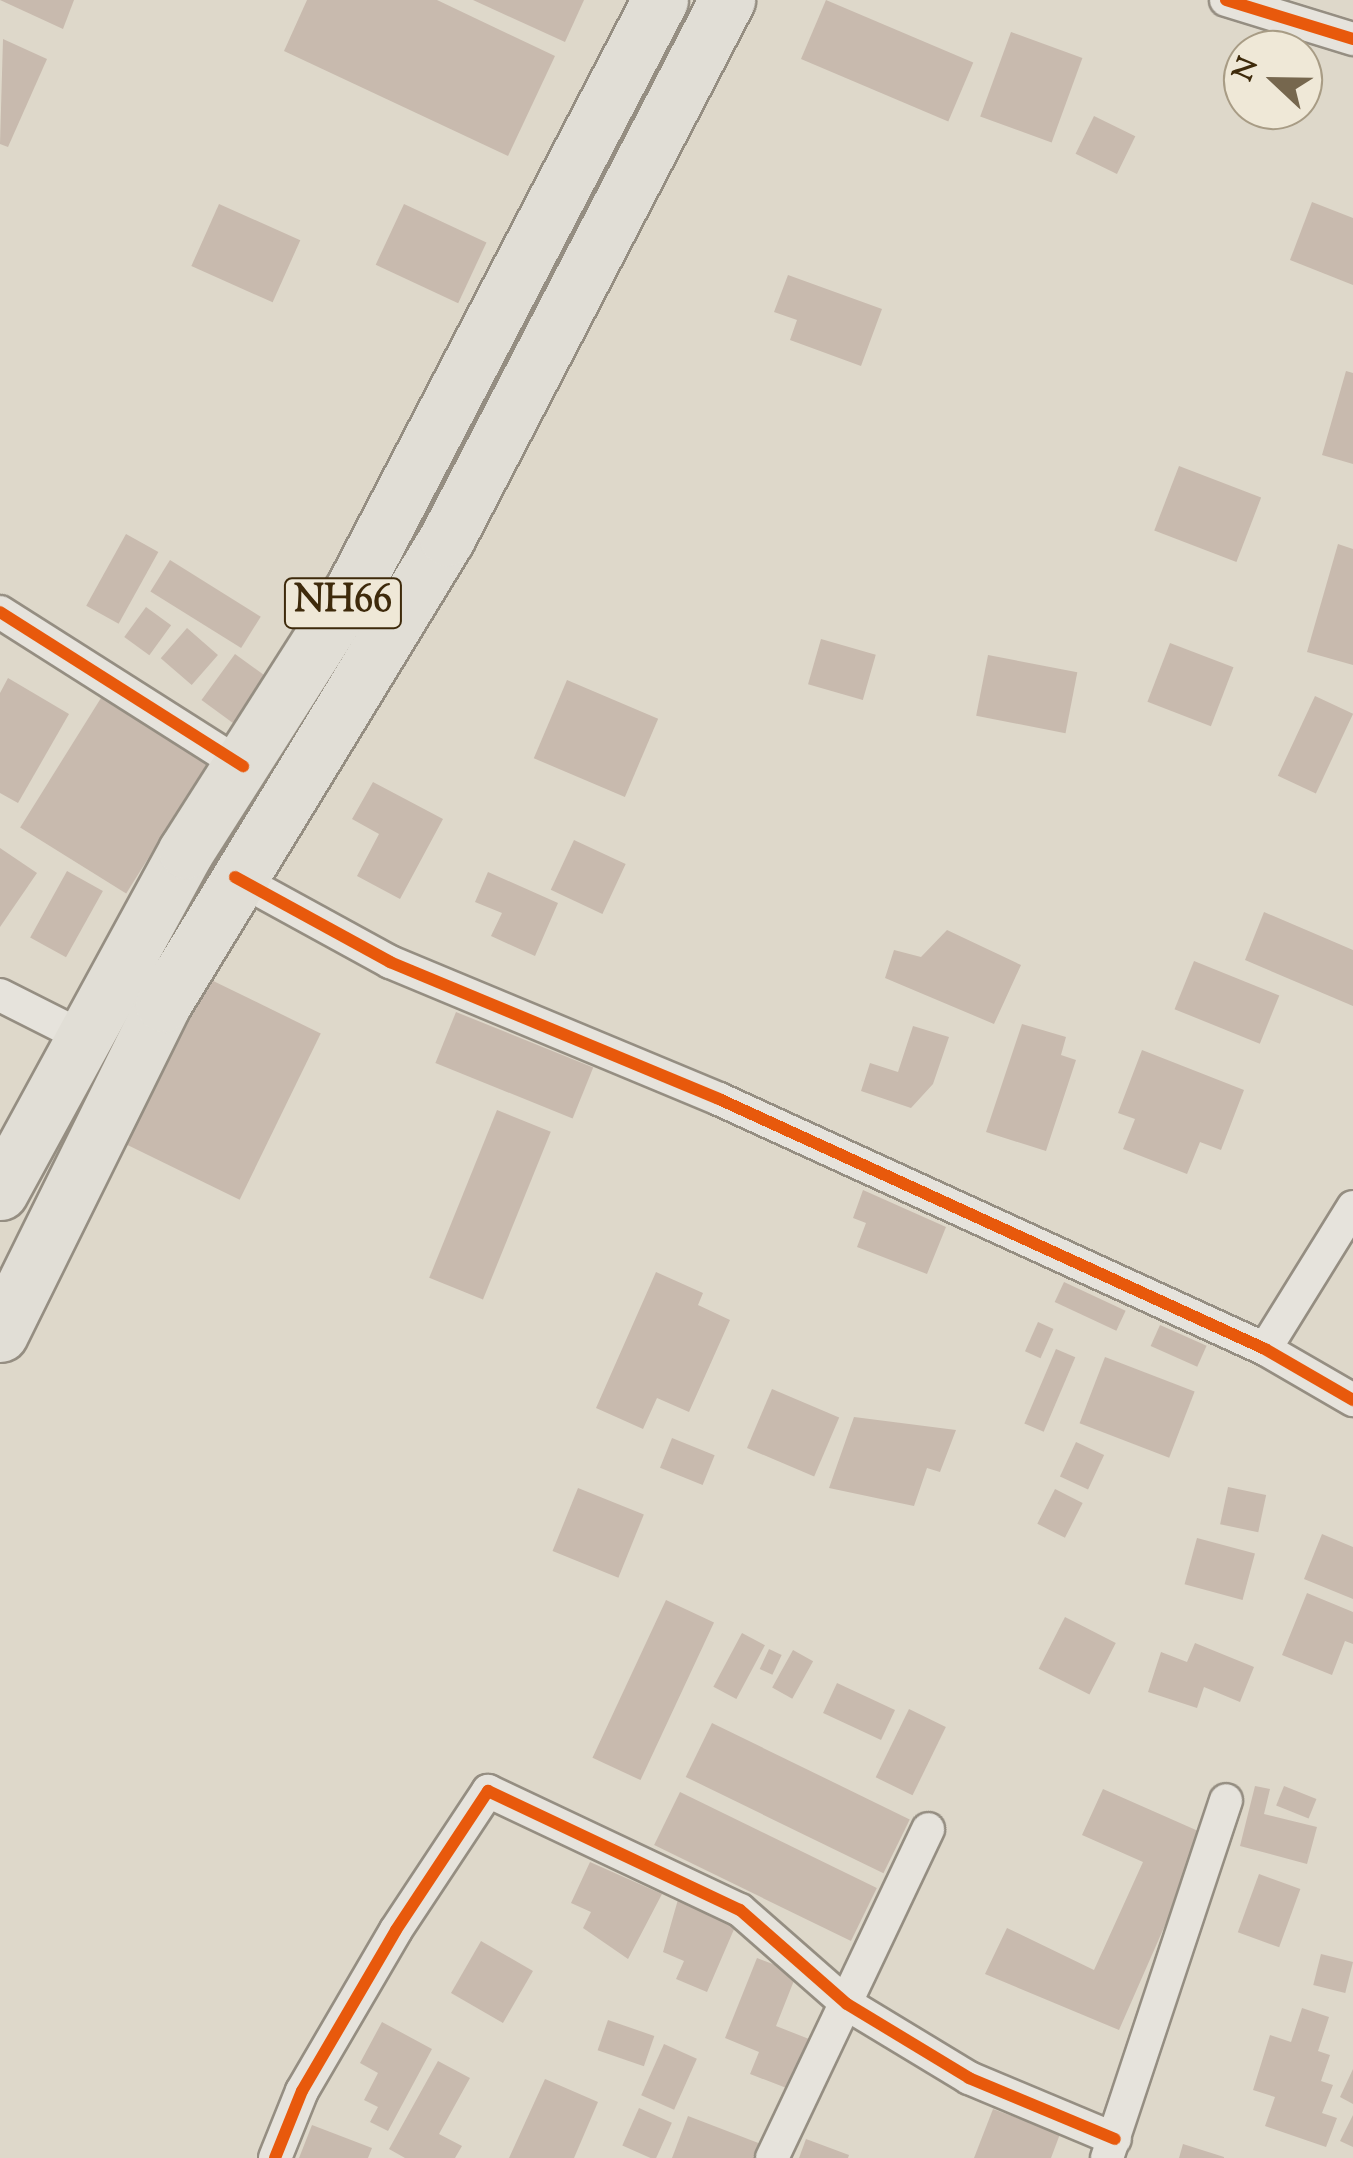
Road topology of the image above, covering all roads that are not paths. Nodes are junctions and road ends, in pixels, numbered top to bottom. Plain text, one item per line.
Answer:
1 (660, 0) edge
2 (727, 0) edge
3 (1226, 0) edge
4 (1353, 39) edge
5 (0, 612) edge
6 (243, 766) junction
7 (186, 851) junction
8 (234, 877) junction
9 (0, 995) edge
10 (85, 1038) junction
11 (0, 1192) edge
12 (1353, 1206) edge
13 (0, 1334) edge
14 (1266, 1349) junction
15 (1353, 1400) edge
16 (1226, 1800) dead end
17 (928, 1830) dead end
18 (847, 2004) junction
19 (1111, 2148) edge
20 (276, 2158) edge
21 (772, 2158) edge

1 - 6 highway, NH66
2 - 8 highway, NH66
3 - 4 street
5 - 6 street
6 - 7 highway, NH66
7 - 8 highway
7 - 10 highway, NH66
8 - 13 highway, NH66
8 - 14 street
9 - 10 street
10 - 11 highway, NH66
12 - 14 street
14 - 15 street
16 - 19 street
17 - 18 street
18 - 19 street
18 - 20 street
18 - 21 street

